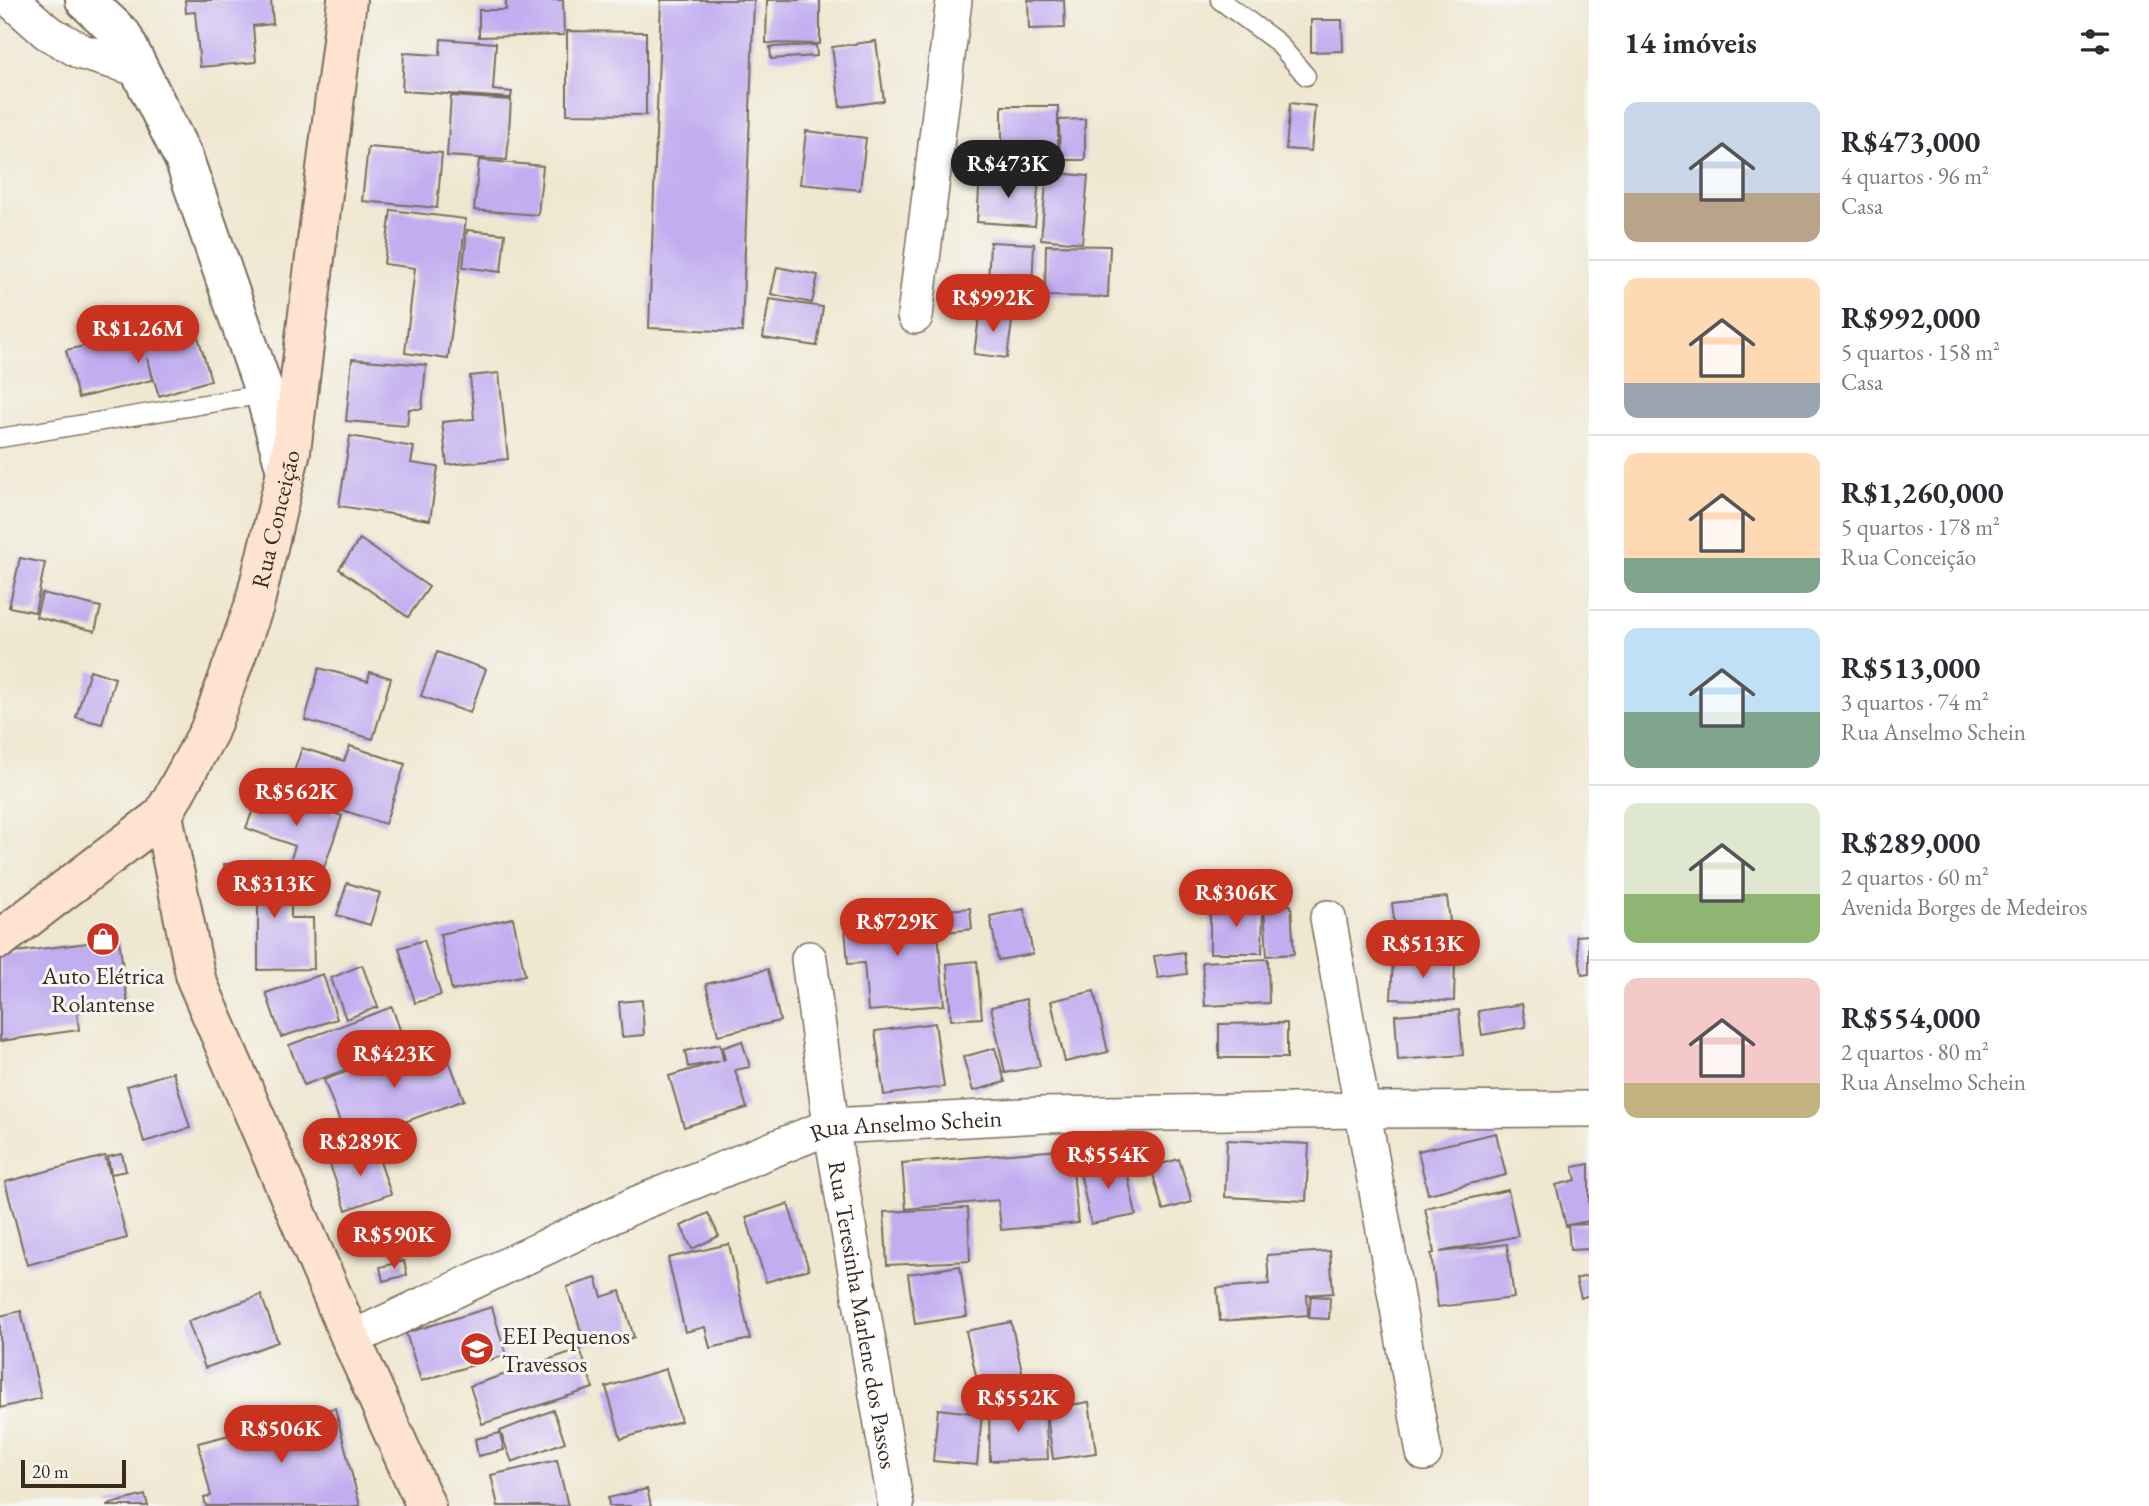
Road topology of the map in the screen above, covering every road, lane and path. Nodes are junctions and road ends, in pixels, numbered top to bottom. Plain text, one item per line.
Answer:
1 (11, 0) edge
2 (85, 0) edge
3 (347, 0) edge
4 (954, 0) edge
5 (1220, 0) edge
6 (139, 69) junction
7 (1306, 76) dead end
8 (915, 316) dead end
9 (265, 394) junction
10 (0, 438) edge
11 (286, 471) junction
12 (163, 816) junction
13 (1328, 918) dead end
14 (0, 939) edge
15 (809, 959) dead end
16 (1589, 1109) edge
17 (1363, 1110) junction
18 (831, 1126) junction
19 (351, 1339) junction
20 (1424, 1453) dead end
21 (426, 1506) edge
22 (896, 1506) edge

1 - 6 street
2 - 6 street
3 - 11 main road, Rua Conceição
4 - 8 street
5 - 7 lane
6 - 9 street
9 - 10 lane
9 - 11 street
11 - 12 main road, Rua Conceição
12 - 14 main road, Rua Conceição
12 - 19 main road
13 - 17 street
15 - 18 street, Rua Teresinha Marlene dos Passos
16 - 17 street, Rua Anselmo Schein
17 - 18 street, Rua Anselmo Schein
17 - 20 street
18 - 19 street, Rua Anselmo Schein
18 - 22 street, Rua Teresinha Marlene dos Passos
19 - 21 main road

